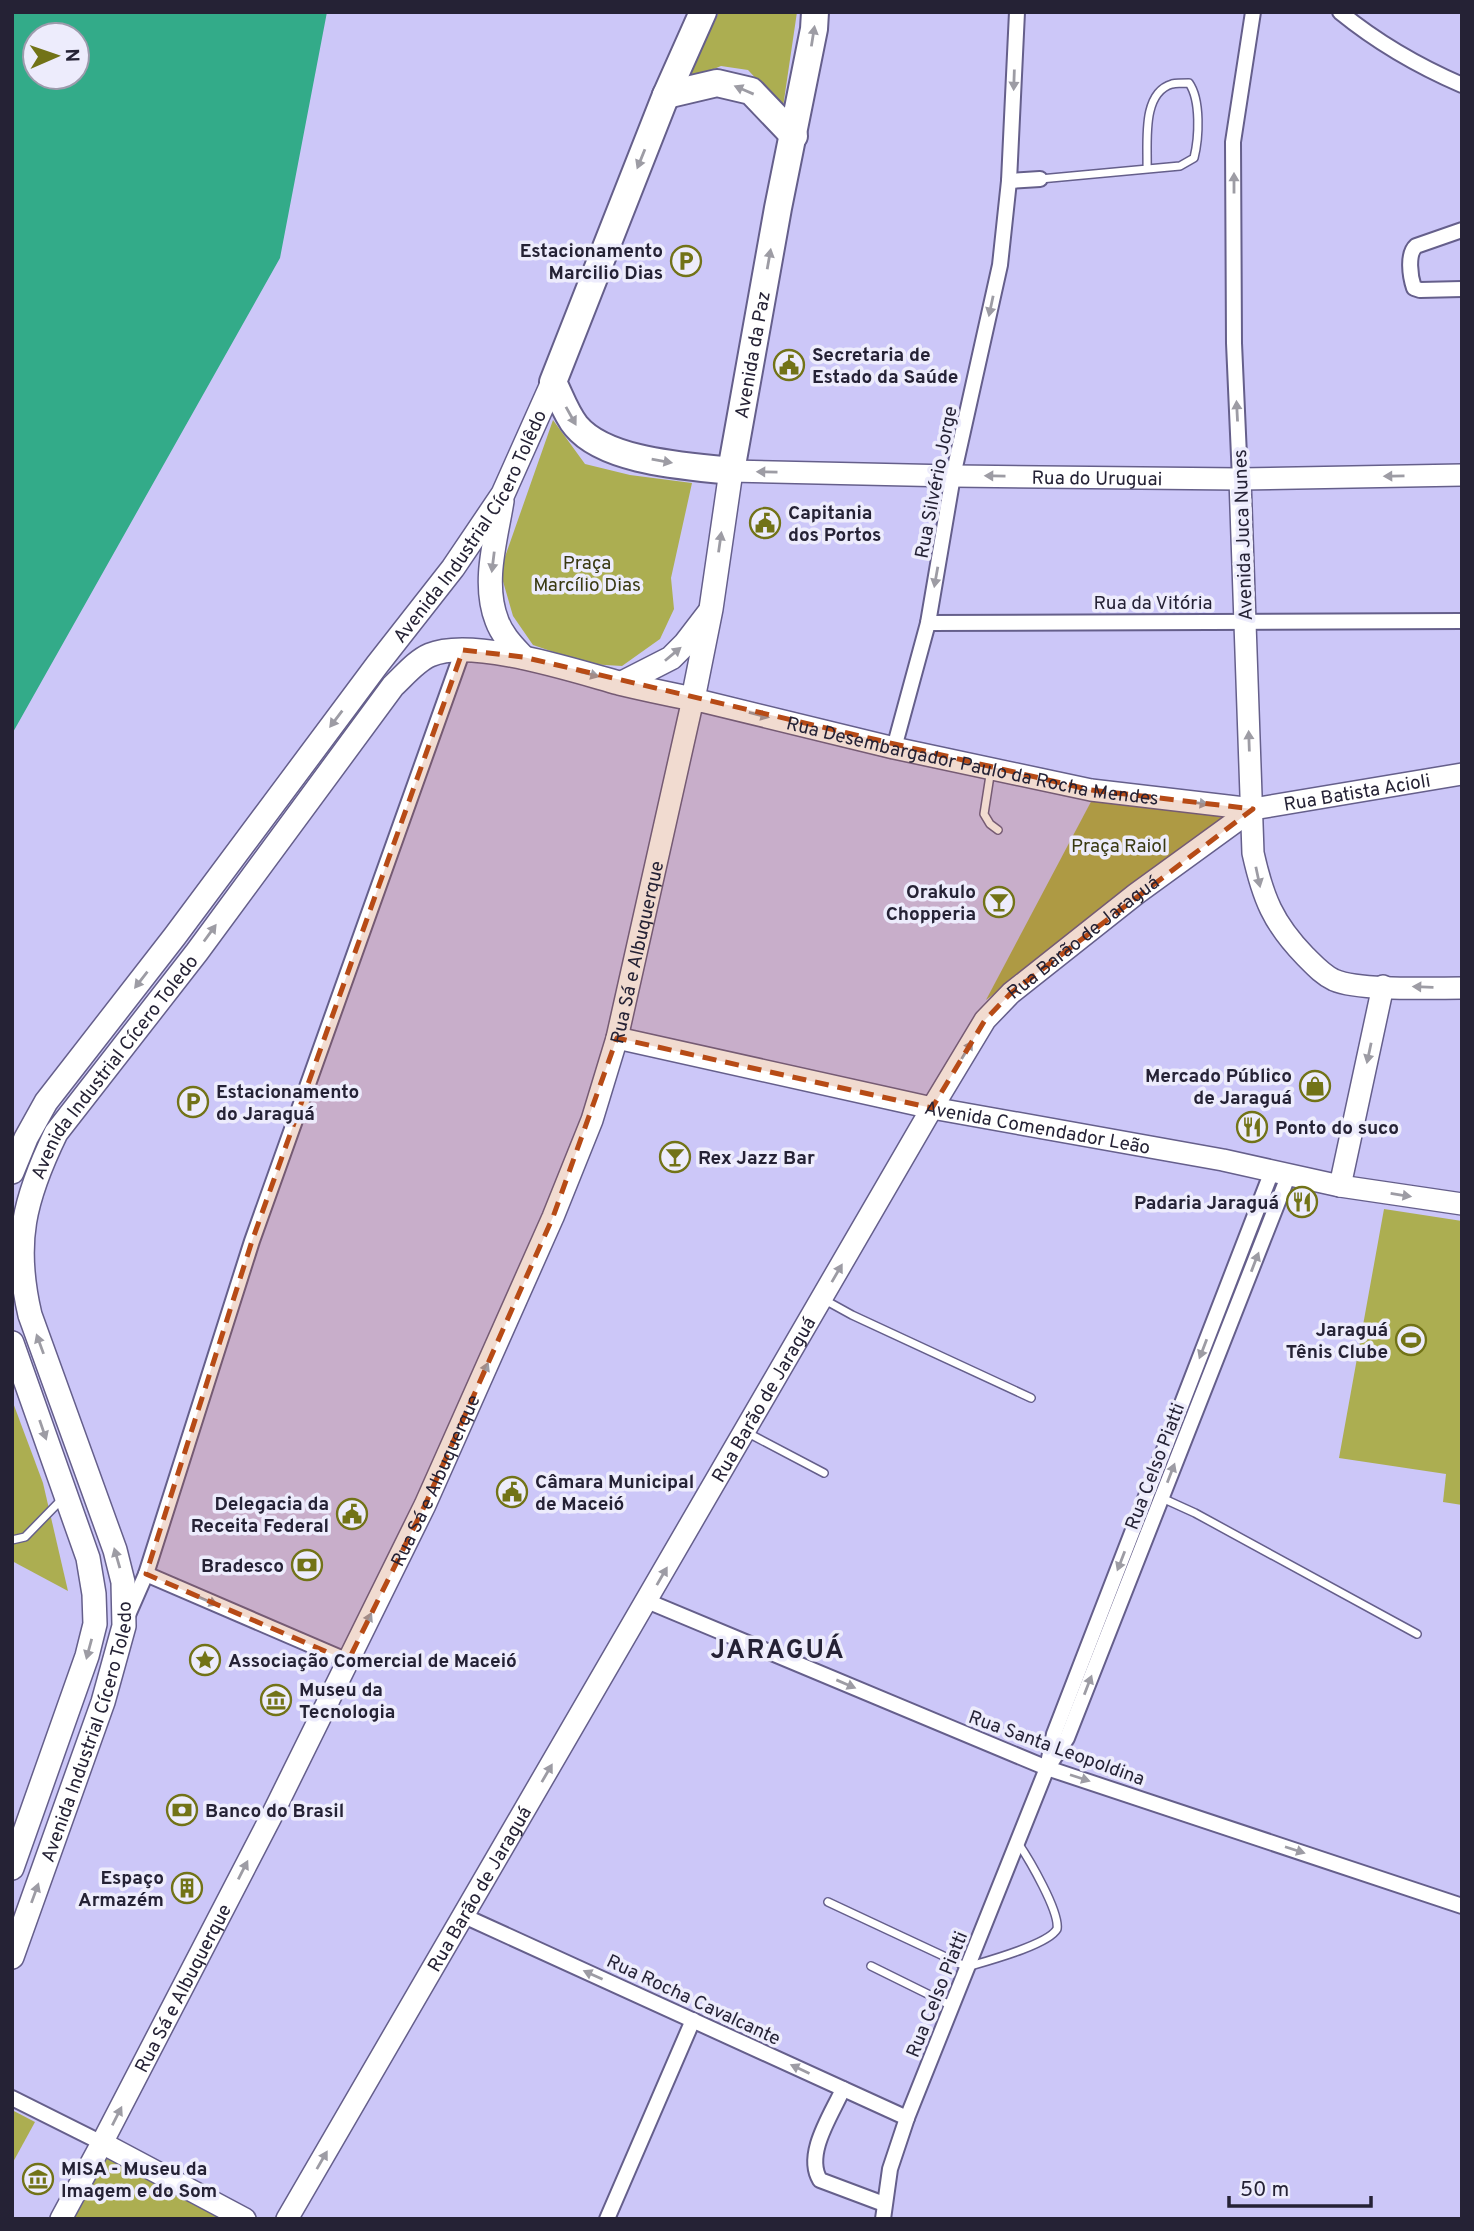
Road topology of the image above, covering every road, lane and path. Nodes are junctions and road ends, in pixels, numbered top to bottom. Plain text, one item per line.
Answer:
1 (703, 12) edge
2 (815, 12) edge
3 (1017, 12) edge
4 (1252, 12) edge
5 (1340, 12) edge
6 (1462, 85) edge
7 (666, 95) junction
8 (794, 136) junction
9 (1147, 169) junction
10 (1040, 179) joint
11 (1009, 181) junction
12 (1462, 230) edge
13 (1462, 289) edge
14 (553, 382) junction
15 (731, 471) junction
16 (1462, 475) edge
17 (953, 476) junction
18 (1241, 479) junction
19 (503, 494) junction
20 (711, 609) junction
21 (1244, 621) junction
22 (1462, 621) edge
23 (928, 623) junction
24 (463, 650) junction
25 (523, 657) junction
26 (377, 665) joint
27 (622, 683) junction
28 (693, 699) junction
29 (894, 748) junction
30 (991, 769) junction
31 (1462, 774) edge
32 (1253, 809) junction
33 (998, 831) dead end
34 (1383, 986) junction
35 (1462, 988) edge
36 (617, 1038) junction
37 (932, 1108) junction
38 (12, 1172) edge
39 (1280, 1173) junction
40 (1340, 1186) junction
41 (1462, 1204) edge
42 (822, 1298) junction
43 (12, 1343) edge
44 (1031, 1398) dead end
45 (745, 1432) junction
46 (824, 1473) dead end
47 (66, 1495) junction
48 (1162, 1498) junction
49 (12, 1540) edge
50 (146, 1574) junction
51 (647, 1601) junction
52 (124, 1626) junction
53 (1418, 1634) dead end
54 (348, 1661) junction
55 (1047, 1768) junction
56 (1018, 1841) junction
57 (12, 1868) edge
58 (828, 1902) dead end
59 (1462, 1906) edge
60 (464, 1916) junction
61 (12, 1957) edge
62 (871, 1966) dead end
63 (967, 1967) junction
64 (952, 2006) junction
65 (694, 2020) junction
66 (843, 2089) junction
67 (12, 2098) edge
68 (907, 2118) junction
69 (103, 2143) junction
70 (884, 2212) edge
71 (289, 2218) edge
72 (61, 2219) edge
73 (245, 2219) edge
74 (607, 2219) edge

1 - 7 highway
8 -> 2 highway, Avenida da Paz
3 -> 11 street, Rua Silvério Jorge
18 -> 4 street, Avenida Juca Nunes
5 - 6 street
8 -> 7 highway
7 -> 14 highway
15 -> 8 highway, Avenida da Paz
9 - 9 lane
9 - 10 lane
10 - 11 street
11 -> 17 street, Rua Silvério Jorge
12 - 13 street
14 -> 15 highway
14 - 19 main road, Avenida Industrial Cícero Tolêdo
17 -> 15 street, Rua do Uruguai
20 -> 15 main road, Avenida da Paz
16 -> 18 street, Rua do Uruguai
18 -> 17 street, Rua do Uruguai
17 -> 23 street, Rua Silvério Jorge
18 - 21 street, Avenida Juca Nunes
19 -> 25 main road
19 - 26 main road, Avenida Industrial Cícero Tolêdo
27 -> 20 main road
20 - 28 main road, Avenida da Paz
21 - 22 street, Rua da Vitória
21 - 23 street, Rua da Vitória
32 -> 21 street, Avenida Juca Nunes
23 - 29 street, Rua Silvério Jorge
24 - 25 main road, Avenida Industrial Cícero Toledo
24 - 50 street
52 -> 24 main road, Avenida Industrial Cícero Toledo
25 -> 27 main road
26 -> 38 main road, Avenida Industrial Cícero Toledo
27 - 28 main road
28 -> 29 street, Rua Desembargador Paulo da Rocha Mendes
28 - 36 street, Rua Sá e Albuquerque
29 - 30 street, Rua Desembargador Paulo da Rocha Mendes
30 -> 32 street, Rua Desembargador Paulo da Rocha Mendes
30 - 33 lane
31 - 32 street, Rua Batista Acioli
32 -> 34 street, Avenida Juca Nunes
37 -> 32 street, Rua Barão de Jaraguá
35 -> 34 street, Avenida Juca Nunes
34 -> 40 street
36 - 37 street, Avenida Comendador Leão
54 -> 36 street, Rua Sá e Albuquerque
37 - 39 street, Avenida Comendador Leão
42 -> 37 street, Rua Barão de Jaraguá
39 - 40 street, Avenida Comendador Leão
48 -> 39 street, Rua Celso Piatti
39 -> 55 street, Rua Celso Piatti
40 -> 41 street, Avenida Comendador Leão
42 - 44 lane
42 - 45 street, Rua Barão de Jaraguá
43 -> 47 main road, Avenida Industrial Cícero Toledo
45 - 46 lane
51 -> 45 street, Rua Barão de Jaraguá
47 - 49 lane
47 -> 57 main road, Avenida Industrial Cícero Toledo
48 - 53 lane
55 -> 48 street, Rua Celso Piatti
50 - 52 street
50 -> 54 street
51 -> 55 street, Rua Santa Leopoldina
60 -> 51 street, Rua Barão de Jaraguá
61 -> 52 main road, Avenida Industrial Cícero Toledo
69 -> 54 street, Rua Sá e Albuquerque
55 - 56 street, Rua Celso Piatti
55 -> 59 street, Rua Santa Leopoldina
56 - 63 street, Rua Celso Piatti
56 - 63 lane
58 - 63 lane
65 -> 60 street, Rua Rocha Cavalcante
71 -> 60 street, Rua Barão de Jaraguá
62 - 64 lane
63 - 64 street, Rua Celso Piatti
64 - 68 street, Rua Celso Piatti
66 -> 65 street, Rua Rocha Cavalcante
65 - 74 street
66 - 68 street, Rua Rocha Cavalcante
66 - 70 street
67 - 69 street
68 - 70 street, Rua Celso Piatti
69 - 72 street, Rua Sá e Albuquerque
69 - 73 street

